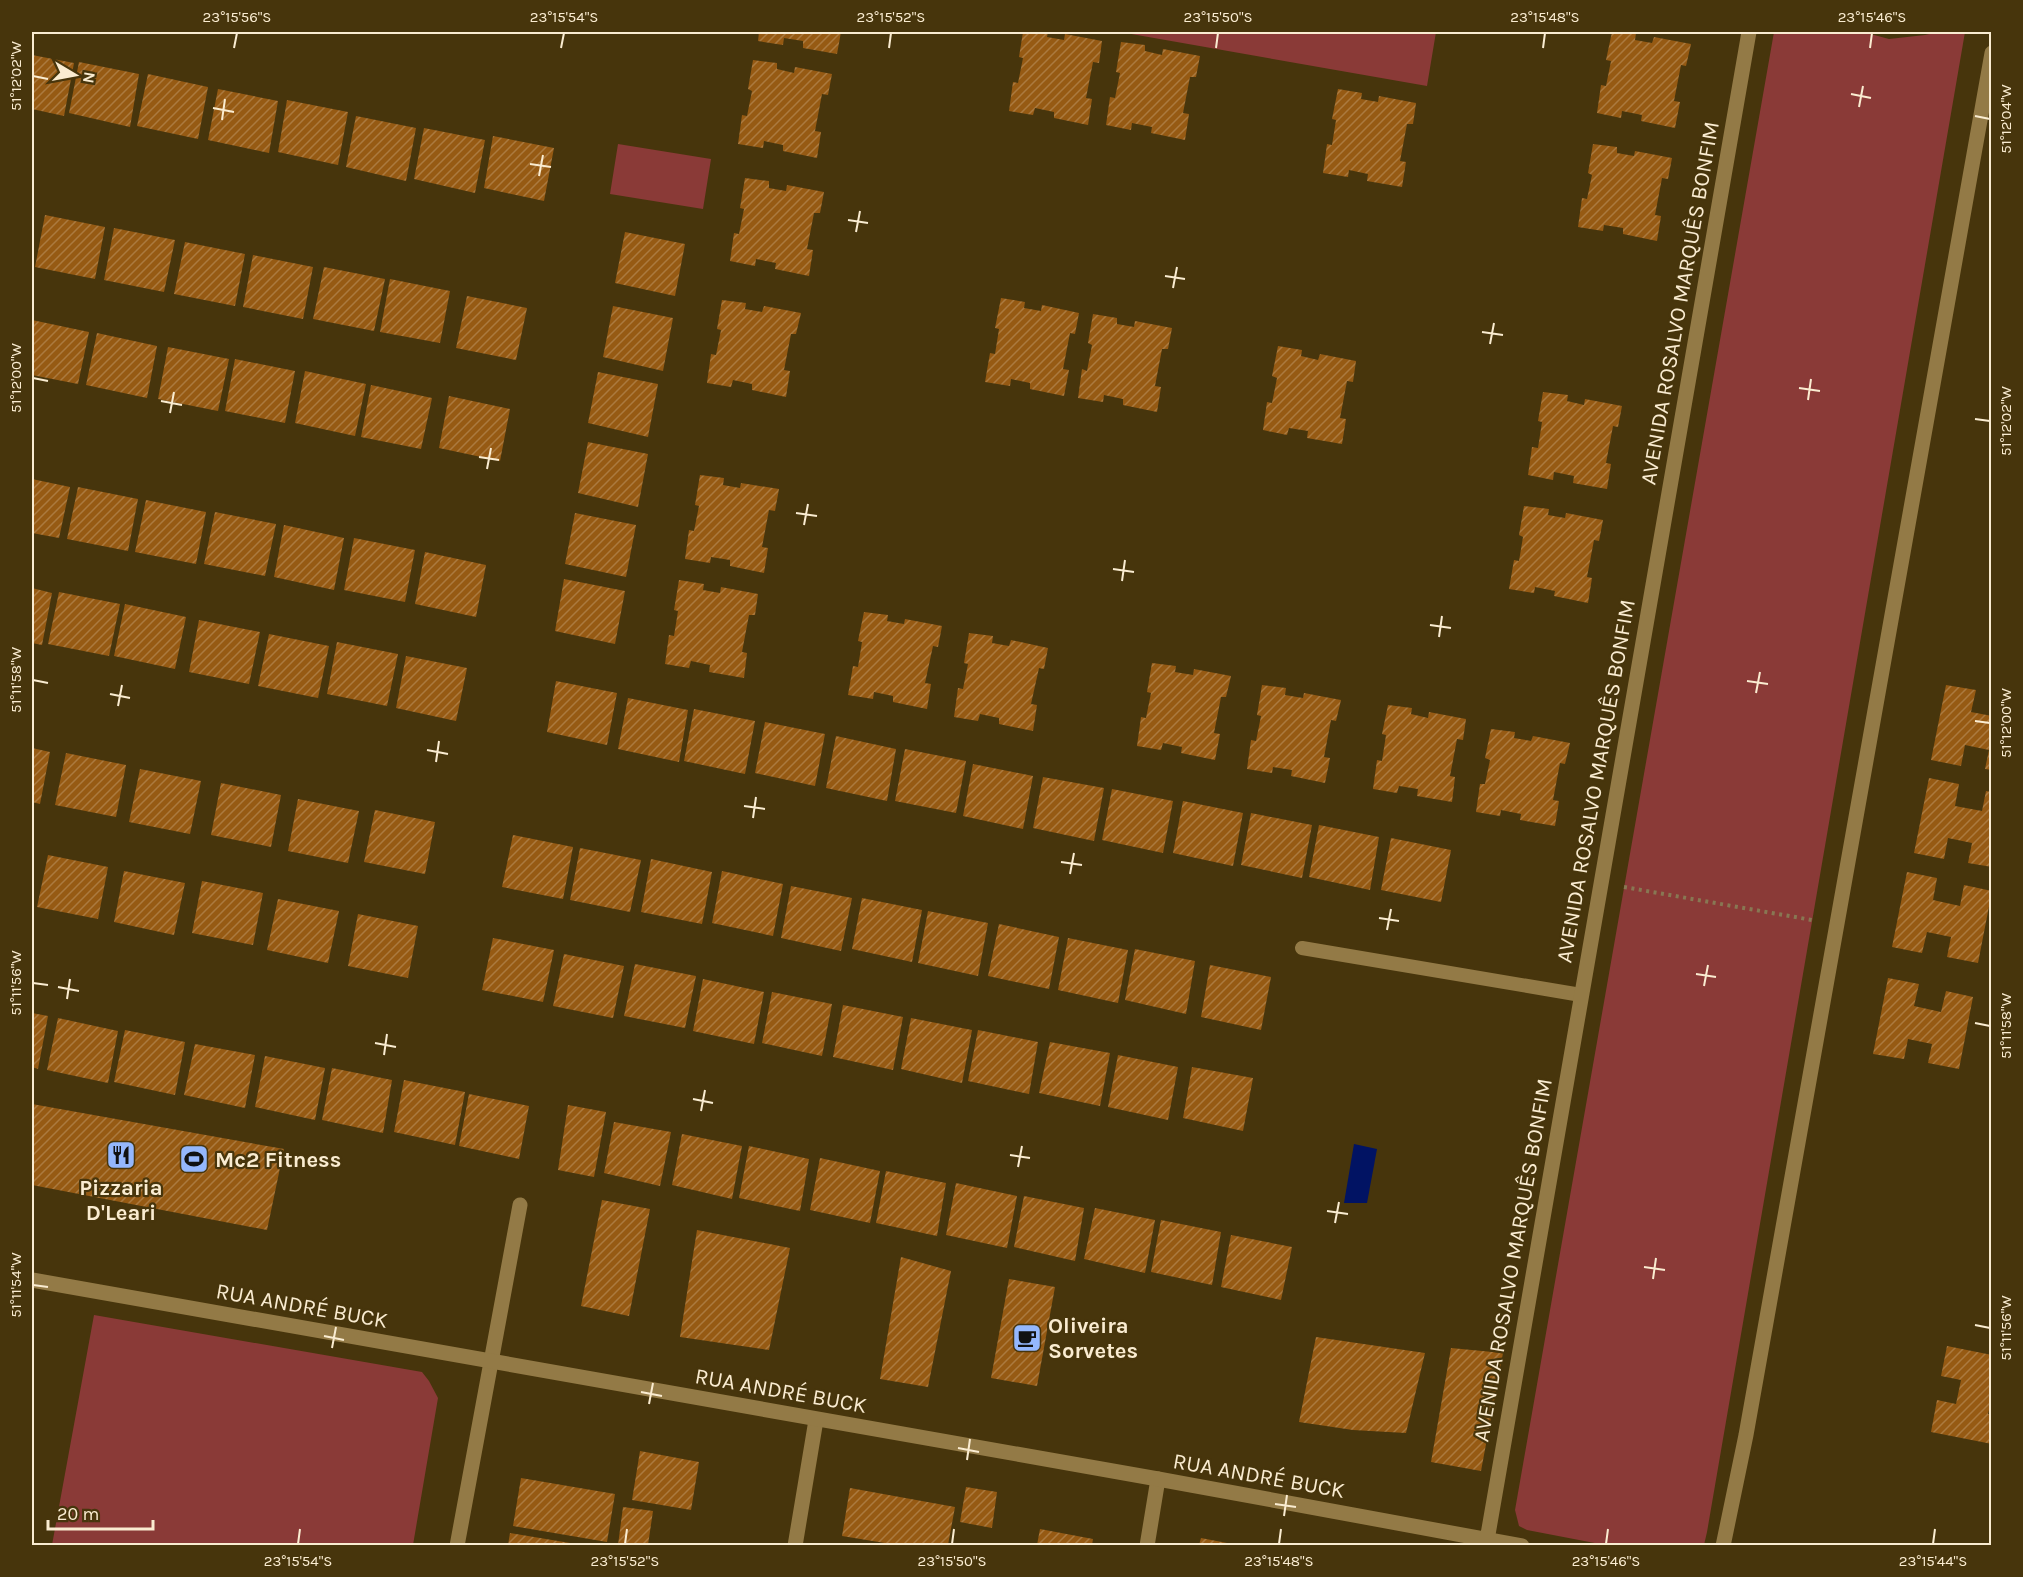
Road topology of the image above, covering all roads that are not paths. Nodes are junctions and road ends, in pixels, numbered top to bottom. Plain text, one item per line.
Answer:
1 (1749, 32) edge
2 (1992, 53) edge
3 (1302, 948) dead end
4 (1581, 995) junction
5 (520, 1205) dead end
6 (32, 1280) edge
7 (490, 1362) junction
8 (816, 1420) junction
9 (1158, 1479) junction
10 (1486, 1542) edge
11 (457, 1545) edge
12 (795, 1545) edge
13 (1147, 1545) edge
14 (1522, 1545) edge
15 (1724, 1545) edge

1 - 4 street, AVENIDA ROSALVO MARQUÊS BONFIM
2 - 15 street
3 - 4 lane
4 - 10 street, AVENIDA ROSALVO MARQUÊS BONFIM
5 - 7 street
6 - 7 street, RUA ANDRÉ BUCK
7 - 8 street, RUA ANDRÉ BUCK
7 - 11 street
8 - 9 street, RUA ANDRÉ BUCK
8 - 12 street
9 - 10 street, RUA ANDRÉ BUCK
9 - 13 street
10 - 14 street, RUA ANDRÉ BUCK

